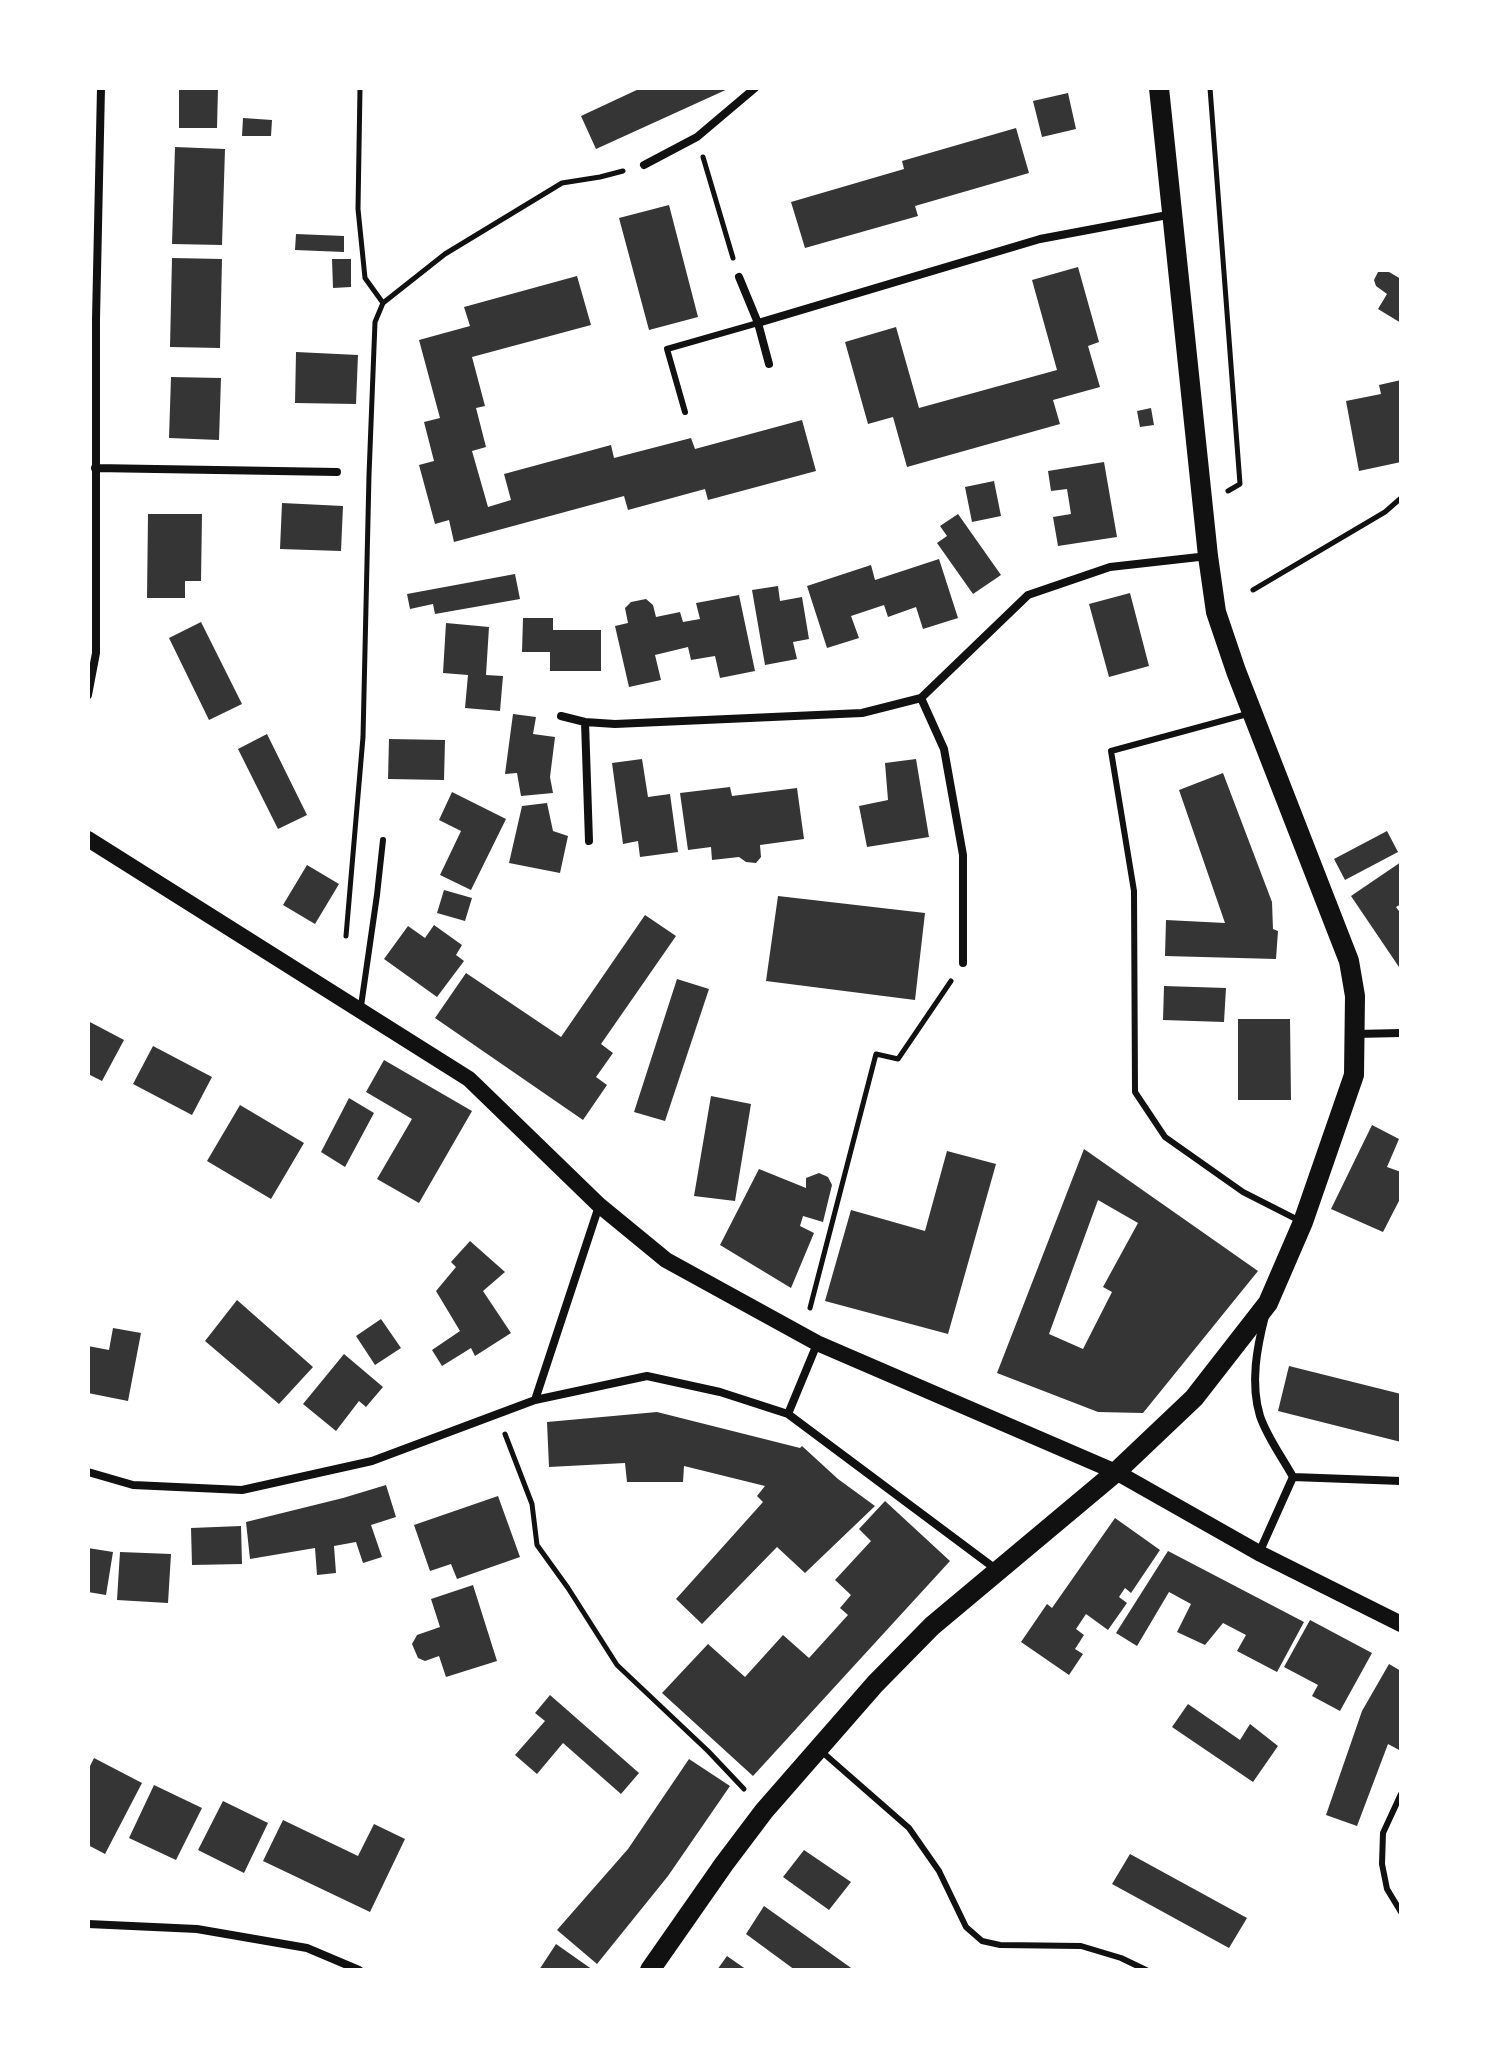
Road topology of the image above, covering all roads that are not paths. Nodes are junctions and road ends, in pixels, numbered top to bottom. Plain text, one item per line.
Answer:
1 (101, 88) edge
2 (755, 88) edge
3 (1159, 88) edge
4 (644, 165) road end
5 (1173, 213) junction
6 (739, 277) road end
7 (92, 319) edge
8 (758, 323) junction
9 (769, 364) dead end
10 (685, 412) dead end
11 (95, 468) junction
12 (337, 472) dead end
13 (92, 540) edge
14 (1208, 556) junction
15 (88, 695) edge
16 (921, 698) junction
17 (1251, 713) junction
18 (561, 716) dead end
19 (585, 722) junction
20 (88, 839) edge
21 (383, 840) dead end
22 (589, 841) dead end
23 (963, 963) road end
24 (360, 1010) junction
25 (1401, 1033) edge
26 (1355, 1034) junction
27 (599, 1205) junction
28 (1303, 1222) junction
29 (1268, 1303) junction
30 (810, 1339) junction
31 (535, 1400) junction
32 (788, 1414) junction
33 (88, 1472) edge
34 (1116, 1472) junction
35 (1293, 1477) junction
36 (1401, 1481) edge
37 (1259, 1553) junction
38 (997, 1570) junction
39 (1401, 1624) edge
40 (818, 1749) junction
41 (1401, 1794) edge
42 (1401, 1912) edge
43 (88, 1924) edge
44 (359, 1970) edge
45 (650, 1970) edge
46 (1146, 1970) edge

1 - 7 street
2 - 4 street
3 - 5 main road
5 - 8 street
5 - 14 main road
6 - 8 street
7 - 11 street
8 - 9 street
8 - 10 lane
11 - 12 street
11 - 13 street
13 - 15 street
14 - 16 street
14 - 17 main road
16 - 19 street
16 - 23 street
17 - 26 main road
17 - 28 lane
18 - 19 street
19 - 22 street
20 - 24 main road
21 - 24 lane
24 - 27 main road
25 - 26 street
26 - 28 main road
27 - 30 main road
27 - 31 street
28 - 29 main road
29 - 34 main road
29 - 35 street
30 - 32 street
30 - 34 main road
31 - 32 street
31 - 33 street
32 - 38 street
34 - 37 main road
34 - 38 main road
35 - 36 street
35 - 37 street
37 - 39 main road
38 - 40 main road
40 - 45 main road
40 - 46 lane
41 - 42 lane
43 - 44 street

